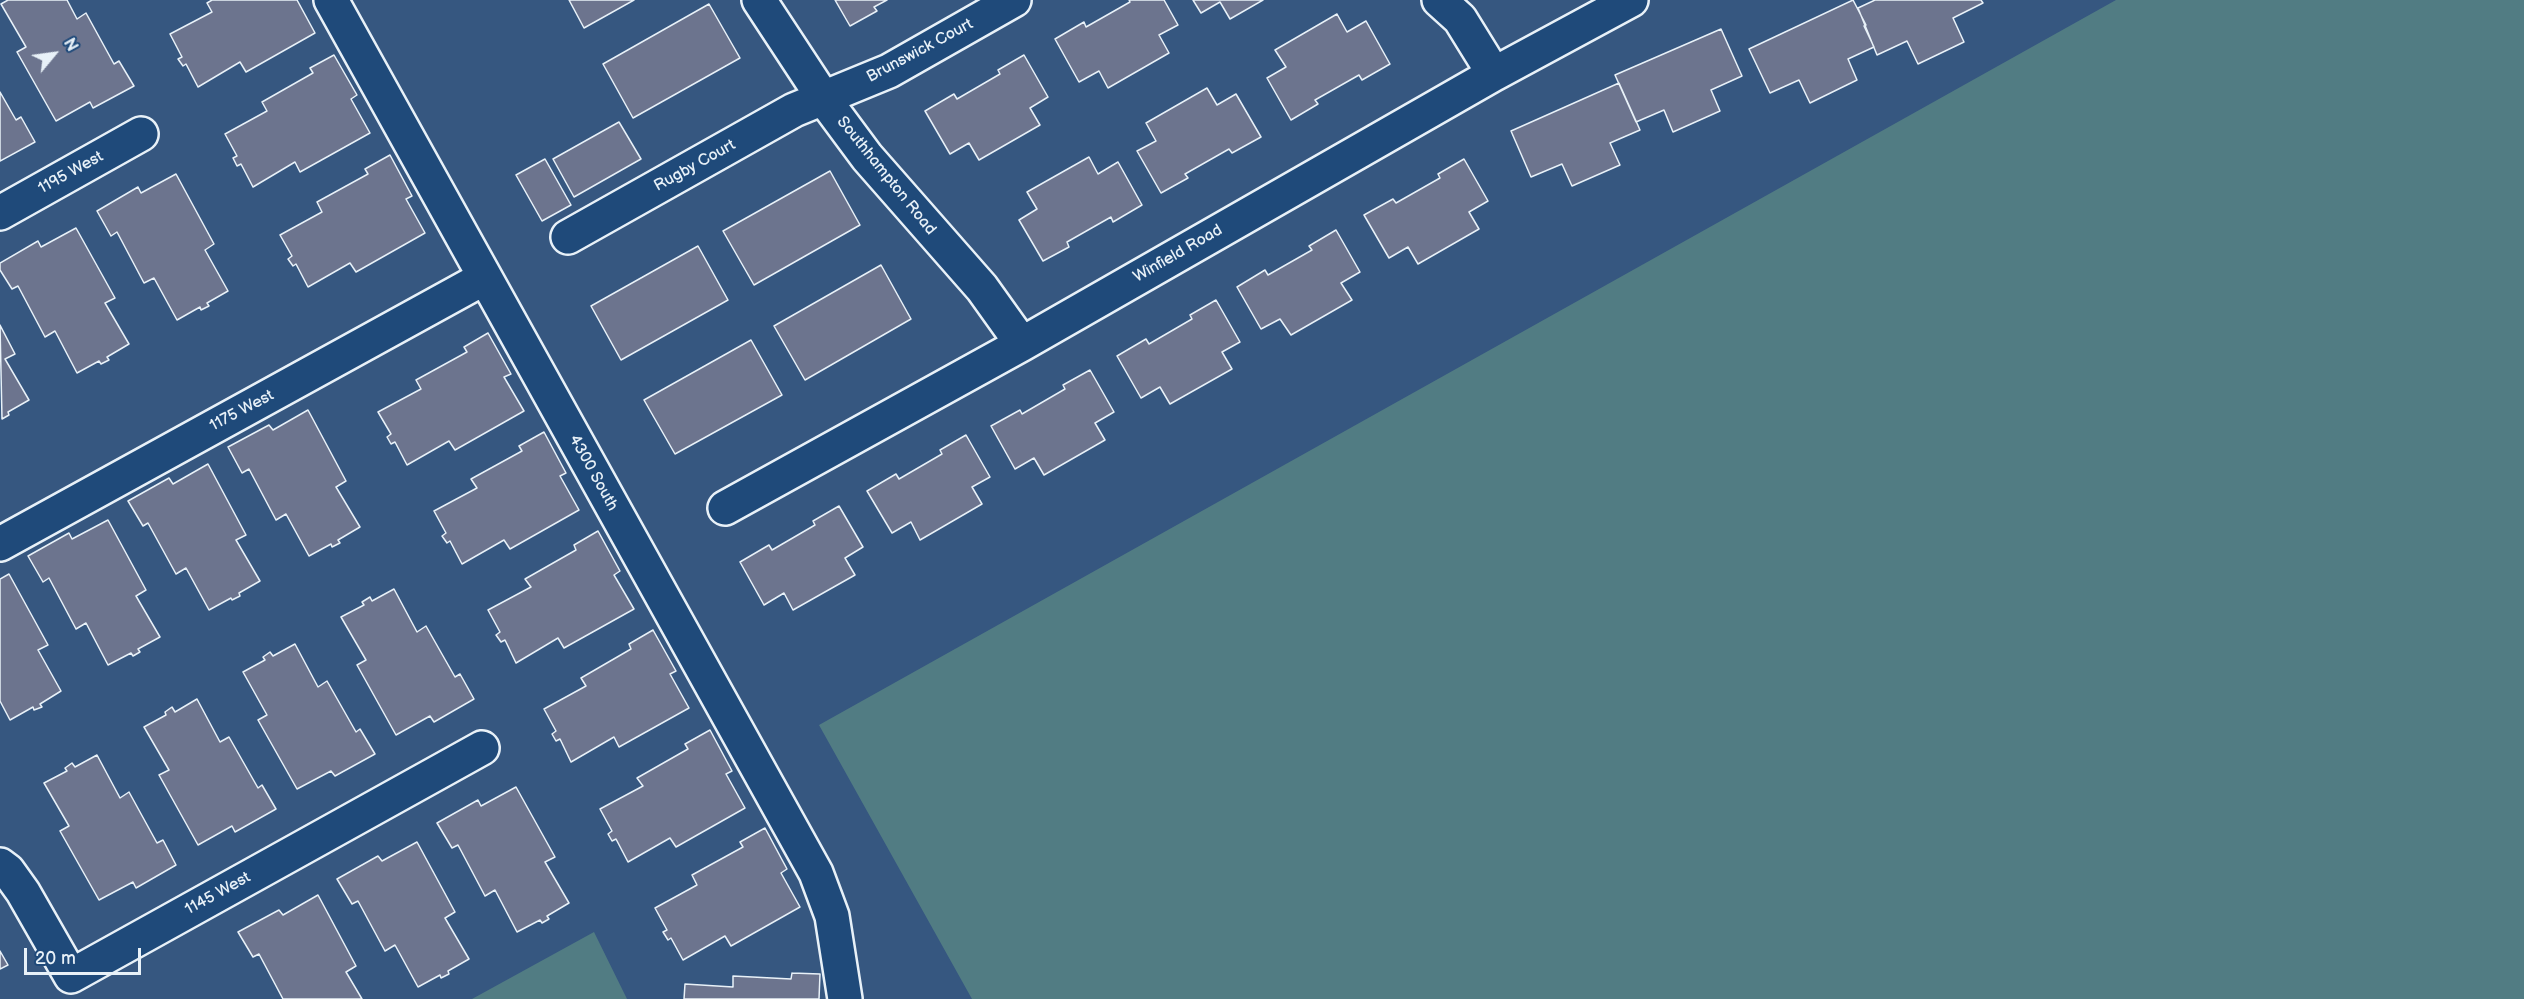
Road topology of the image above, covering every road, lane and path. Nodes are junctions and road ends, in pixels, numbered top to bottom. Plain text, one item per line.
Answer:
1 (331, 0) edge
2 (759, 0) edge
3 (1014, 0) edge
4 (1439, 0) edge
5 (1631, 0) edge
6 (1494, 74) junction
7 (824, 99) junction
8 (141, 134) dead end
9 (0, 213) edge
10 (568, 237) dead end
11 (484, 278) junction
12 (1022, 344) junction
13 (725, 508) dead end
14 (0, 544) edge
15 (482, 748) dead end
16 (0, 865) edge
17 (845, 999) edge

1 - 11 street, 4300 South
2 - 7 street, Southhampton Road
3 - 7 street, Brunswick Court
4 - 6 street
5 - 6 street, Winfield Road
6 - 12 street, Winfield Road
7 - 10 street, Rugby Court
7 - 12 street, Southhampton Road
8 - 9 street, 1195 West
11 - 14 street, 1175 West
11 - 17 street, 4300 South
12 - 13 street, Winfield Road
15 - 16 street, 1145 West

